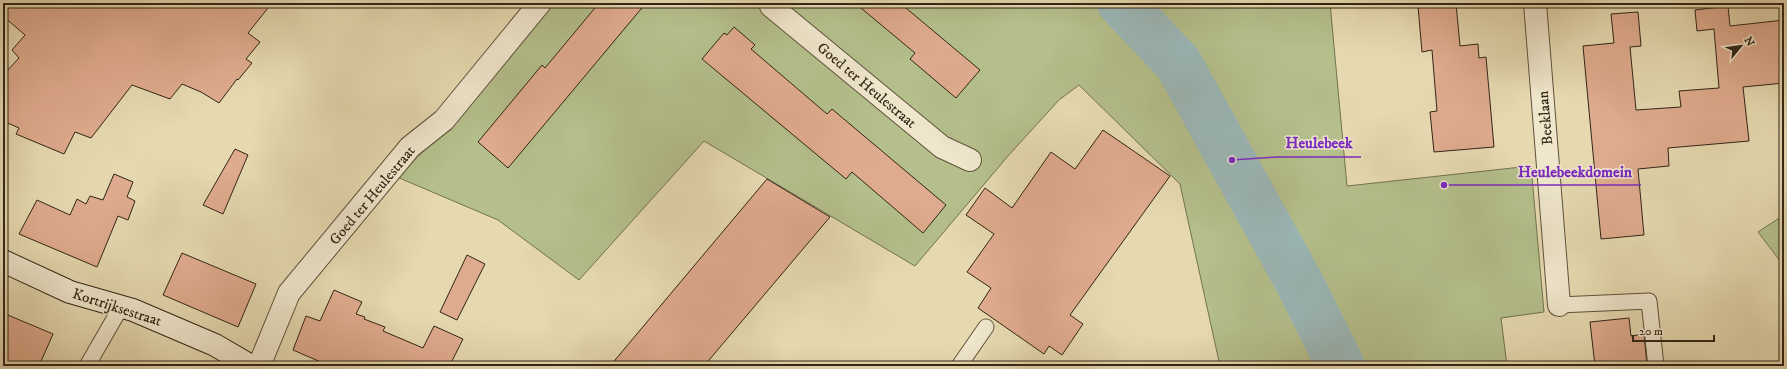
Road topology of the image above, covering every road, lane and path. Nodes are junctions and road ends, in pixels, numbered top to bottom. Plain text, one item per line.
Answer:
1 (540, 3) edge
2 (770, 3) edge
3 (1535, 3) edge
4 (970, 160) dead end
5 (3, 261) edge
6 (1559, 304) joint
7 (121, 307) junction
8 (986, 327) dead end
9 (247, 364) edge
10 (87, 366) edge
11 (959, 366) edge
12 (1656, 366) edge

1 - 9 street, Goed ter Heulestraat
2 - 4 street, Goed ter Heulestraat
3 - 6 street, Beeklaan
5 - 7 street, Kortrijksestraat
6 - 12 lane
7 - 9 street, Kortrijksestraat
7 - 10 lane
8 - 11 lane

